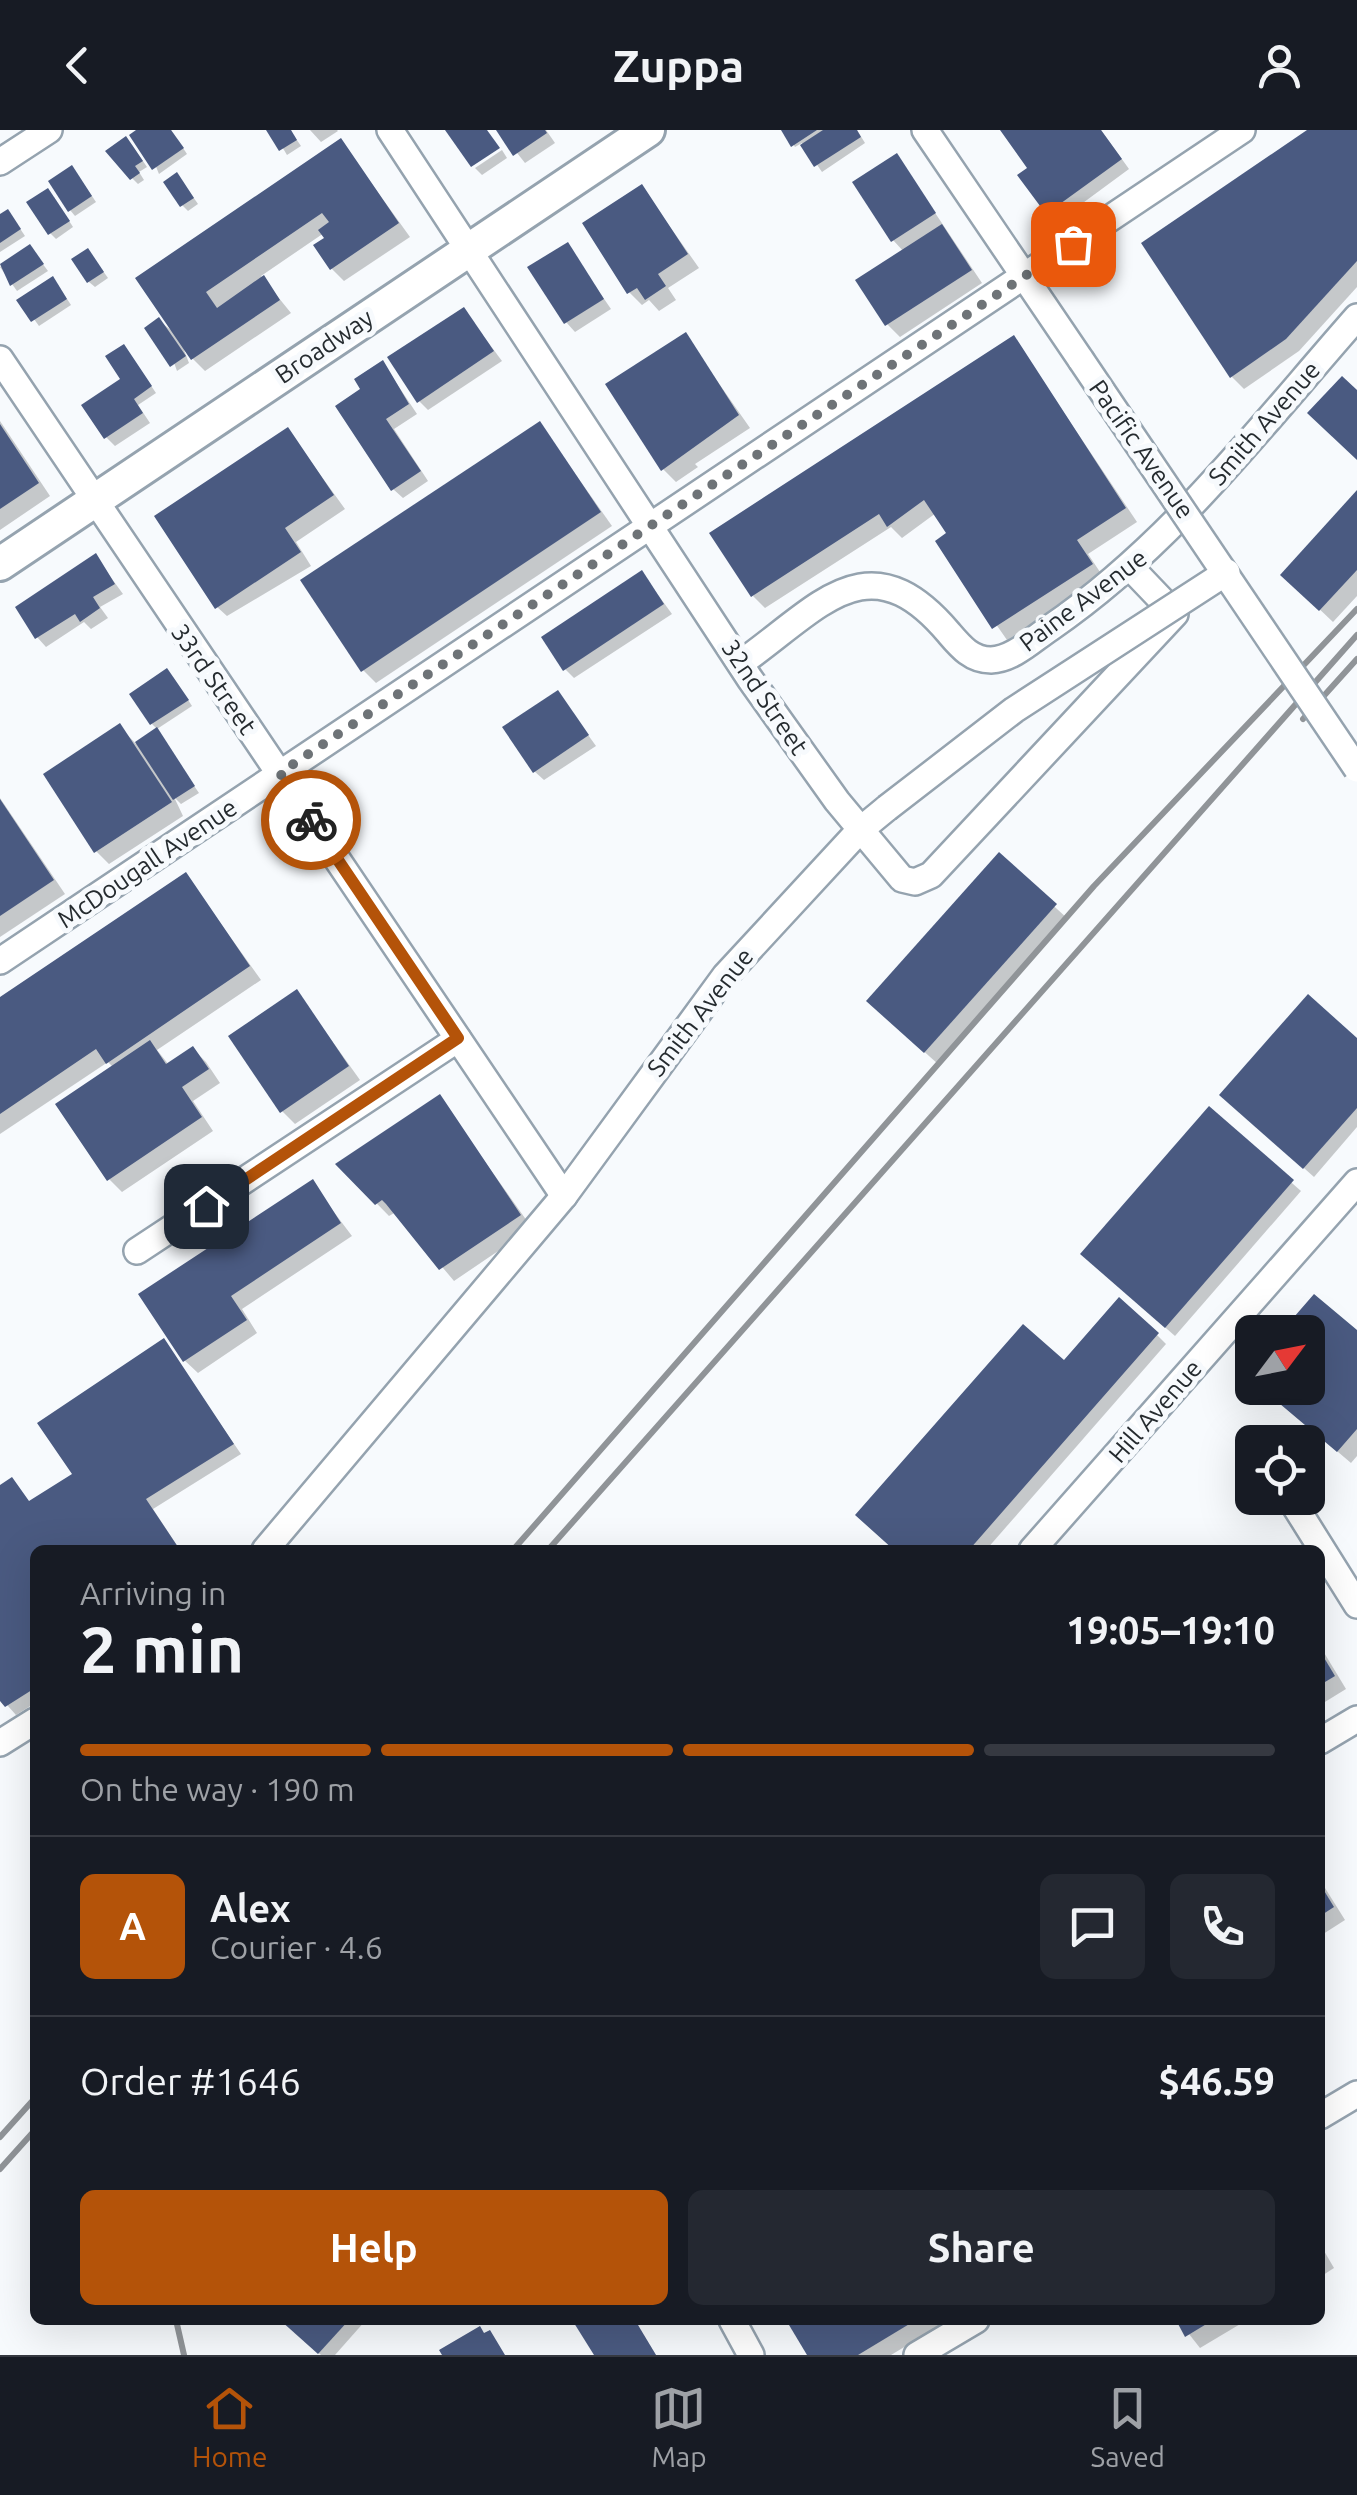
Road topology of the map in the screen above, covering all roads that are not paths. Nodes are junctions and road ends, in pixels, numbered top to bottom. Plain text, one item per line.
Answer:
1 (48, 130) edge
2 (390, 130) edge
3 (648, 130) edge
4 (926, 130) edge
5 (1242, 130) edge
6 (0, 162) edge
7 (469, 249) junction
8 (1024, 278) junction
9 (1357, 317) edge
10 (0, 360) edge
11 (94, 501) junction
12 (648, 524) junction
13 (1172, 529) joint
14 (0, 564) edge
15 (1131, 568) junction
16 (1226, 572) junction
17 (741, 664) junction
18 (1357, 769) edge
19 (280, 773) junction
20 (859, 832) junction
21 (0, 961) edge
22 (458, 1038) junction
23 (1357, 1182) edge
24 (564, 1196) junction
25 (137, 1251) dead end
26 (1301, 1515) edge
27 (270, 1545) edge
28 (1036, 1545) edge
29 (1319, 1545) edge
30 (1325, 1554) edge
31 (1357, 1605) edge
32 (1357, 1719) edge
33 (30, 1724) edge
34 (1325, 1738) edge
35 (0, 1743) edge
36 (1357, 2094) edge
37 (1325, 2113) edge
38 (735, 2325) edge
39 (968, 2325) edge
40 (750, 2355) edge
41 (917, 2355) edge

1 - 6 street
2 - 7 street, 32nd Street
3 - 7 main road, Broadway
4 - 8 street, Pacific Avenue
5 - 8 street, McDougall Avenue
7 - 11 main road, Broadway
7 - 12 street, 32nd Street
8 - 12 street, McDougall Avenue
8 - 16 street, Pacific Avenue, bridge
9 - 13 street, Smith Avenue
10 - 11 street, 33rd Street
11 - 14 main road, Broadway
11 - 19 street, 33rd Street
12 - 17 street, 32nd Street
12 - 19 street, McDougall Avenue
13 - 15 street, Paine Avenue
15 - 17 street, Paine Avenue
15 - 20 street, 32nd Street
16 - 18 street, Pacific Avenue, bridge
16 - 20 street, Smith Avenue, bridge
17 - 20 street, 32nd Street
19 - 21 street, McDougall Avenue
19 - 22 street, 33rd Street
20 - 24 street, Smith Avenue
22 - 24 street, 33rd Street
22 - 25 street
23 - 28 street, Hill Avenue
24 - 27 street, Smith Avenue
26 - 29 street
30 - 31 street
32 - 34 street
33 - 35 street
36 - 37 street
38 - 40 street
39 - 41 street

